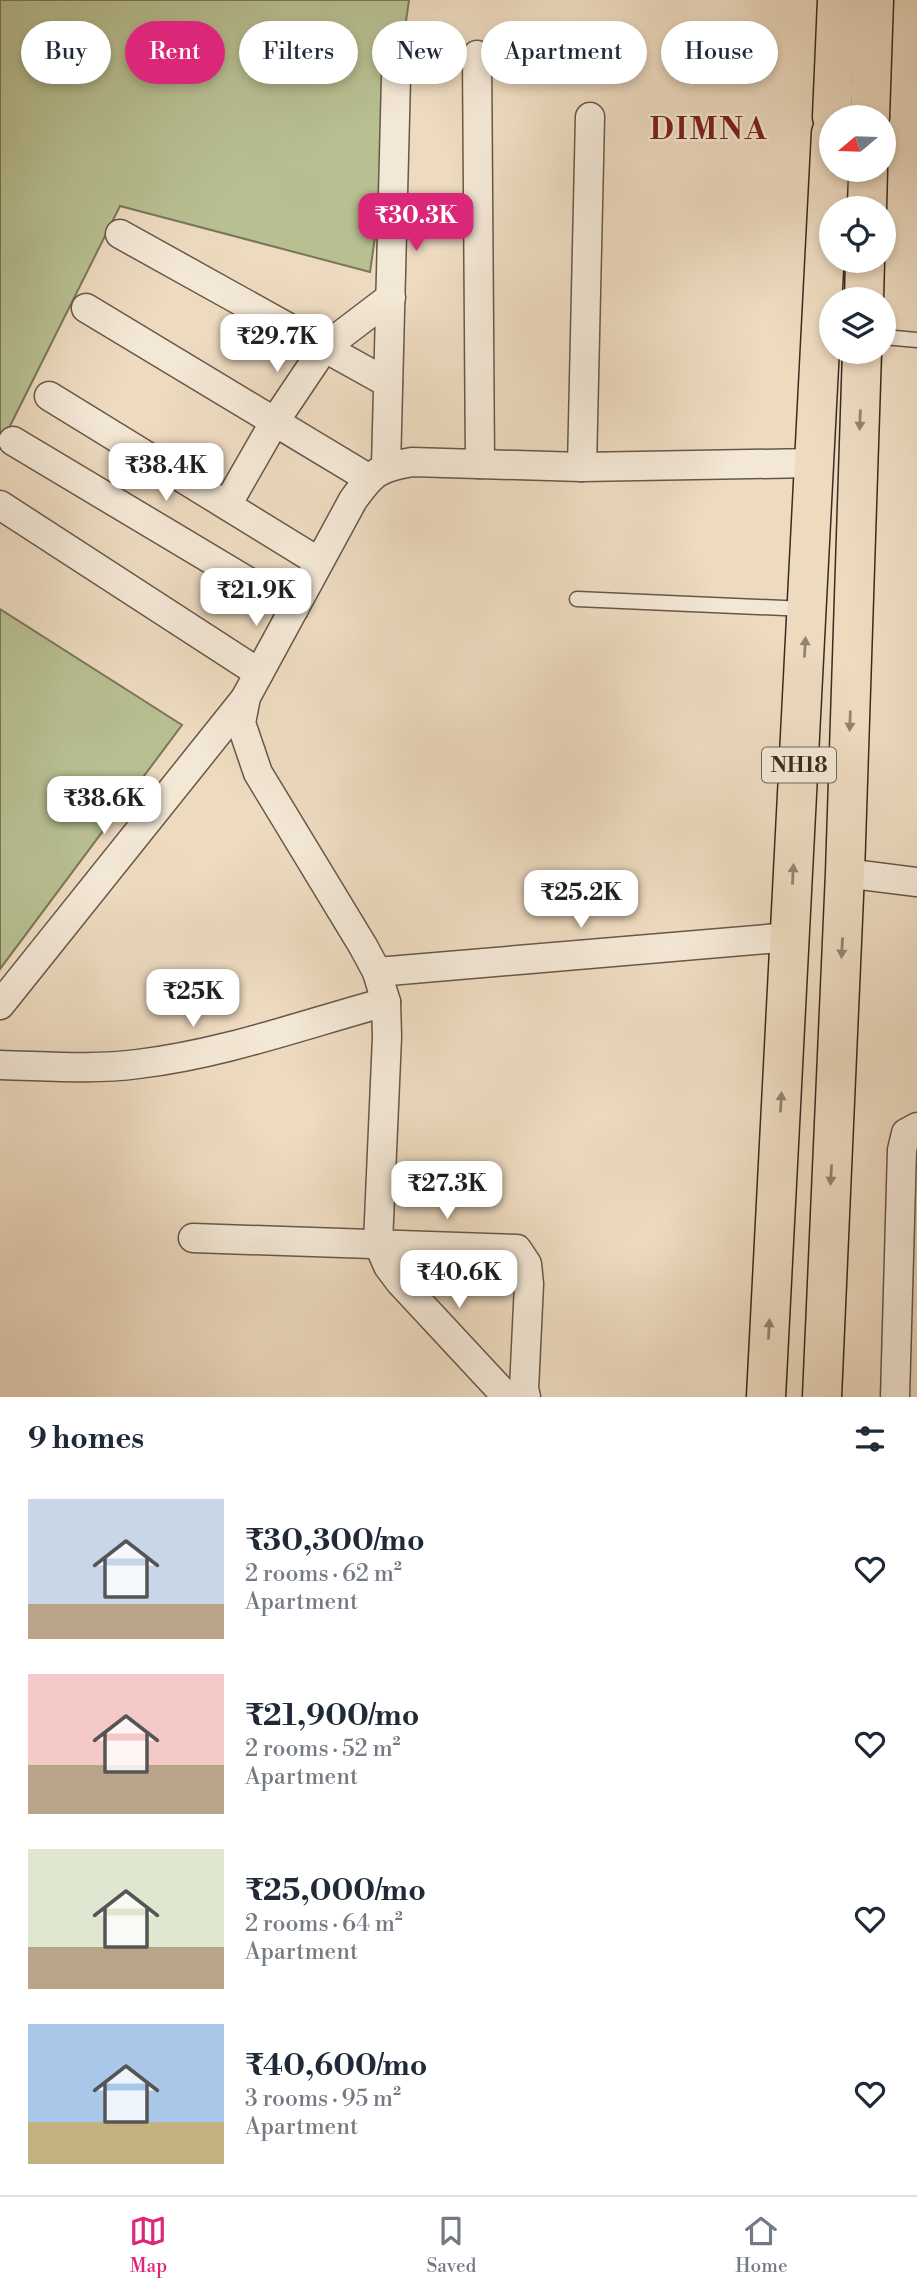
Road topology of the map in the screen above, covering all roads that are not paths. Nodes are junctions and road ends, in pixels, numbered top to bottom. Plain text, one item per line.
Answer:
1 (837, 0) edge
2 (874, 0) edge
3 (477, 54) dead end
4 (396, 84) edge
5 (833, 105) edge
6 (870, 105) edge
7 (590, 117) dead end
8 (828, 182) edge
9 (120, 234) dead end
10 (391, 297) junction
11 (86, 308) dead end
12 (896, 338) edge
13 (917, 340) edge
14 (324, 348) junction
15 (862, 364) edge
16 (388, 383) junction
17 (49, 396) dead end
18 (275, 421) junction
19 (13, 441) dead end
20 (814, 463) junction
21 (480, 464) junction
22 (582, 467) junction
23 (377, 472) junction
24 (0, 505) edge
25 (227, 505) junction
26 (319, 562) junction
27 (576, 599) dead end
28 (294, 608) junction
29 (807, 609) junction
30 (253, 685) junction
31 (845, 873) junction
32 (917, 881) edge
33 (790, 937) junction
34 (377, 972) junction
35 (386, 1002) junction
36 (0, 1005) edge
37 (784, 1046) junction
38 (837, 1049) junction
39 (0, 1065) edge
40 (917, 1127) edge
41 (193, 1238) dead end
42 (378, 1243) junction
43 (507, 1397) edge
44 (526, 1397) edge
45 (766, 1397) edge
46 (822, 1397) edge
47 (895, 1397) edge

1 - 5 highway
2 - 6 highway
3 - 21 street
4 - 10 street
7 - 22 street
8 - 20 highway, NH18
9 - 14 street
10 - 14 street
10 - 16 street
11 - 18 street
12 - 13 lane
14 - 16 street
14 - 18 street
15 -> 31 highway, NH18
16 - 23 street
17 - 25 street
18 - 23 street
18 - 25 street
19 - 28 street
20 - 22 street
20 - 29 highway, NH18
21 - 22 street
21 - 23 street
23 - 26 street
24 - 30 street
25 - 26 street
26 - 28 street
27 - 29 lane
28 - 30 street
33 -> 29 highway, NH18
30 - 34 street
30 - 36 street
31 - 32 street
31 -> 38 highway, NH18
33 - 34 street
33 - 37 highway, NH18
34 - 35 street
35 - 39 street
35 - 42 street
37 - 38 highway
45 -> 37 highway, NH18
38 -> 46 highway, NH18
40 - 47 street
41 - 42 street
42 - 43 street
42 - 44 street

